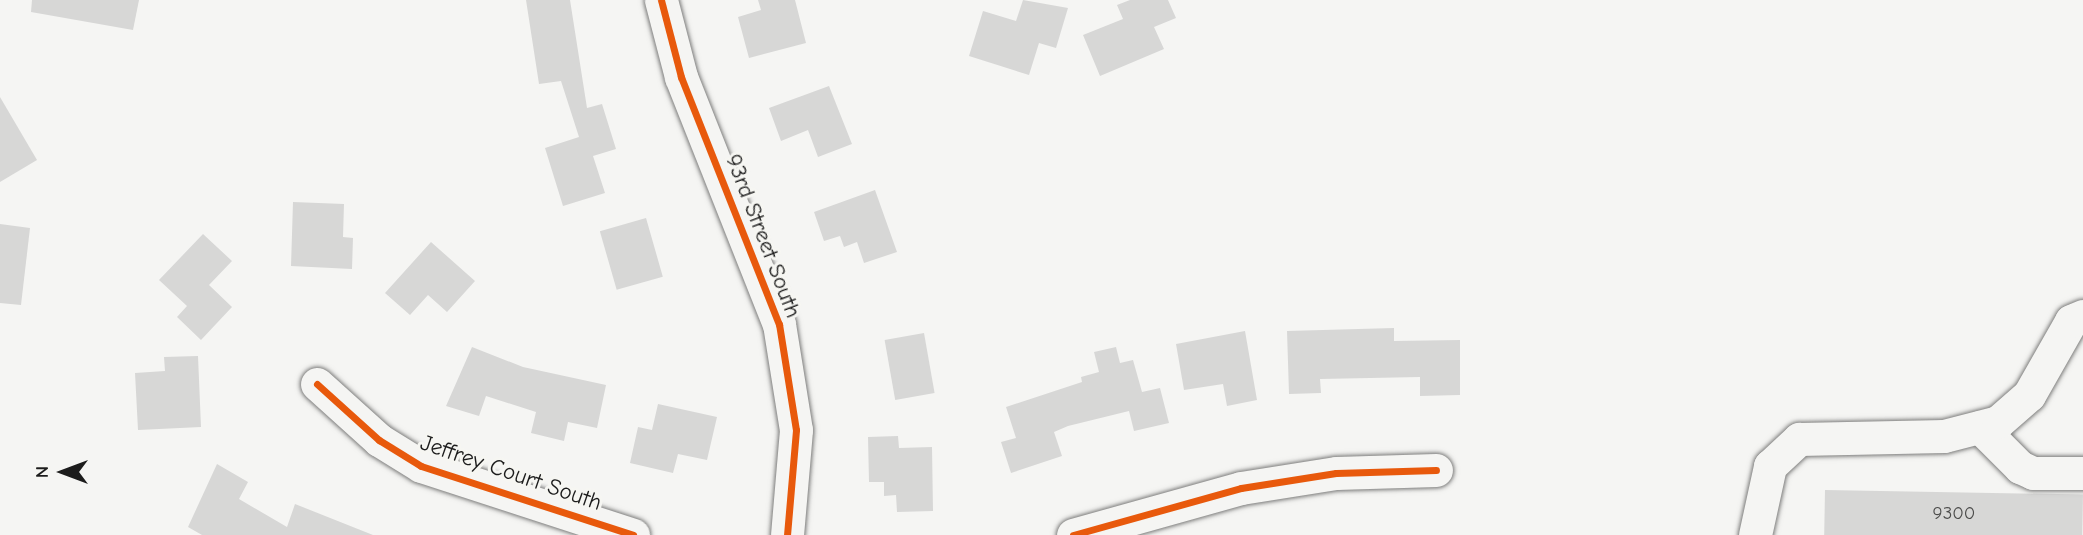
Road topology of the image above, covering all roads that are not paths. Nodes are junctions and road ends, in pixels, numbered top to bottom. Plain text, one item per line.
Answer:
1 (661, 0) edge
2 (2083, 316) edge
3 (317, 384) dead end
4 (1980, 427) junction
5 (1436, 470) dead end
6 (2083, 473) edge
7 (633, 535) edge
8 (787, 535) edge
9 (1073, 535) edge
10 (1755, 535) edge

1 - 8 street, 93rd Street South
2 - 4 street
3 - 7 street, Jeffrey Court South
4 - 6 street
4 - 10 street
5 - 9 street

